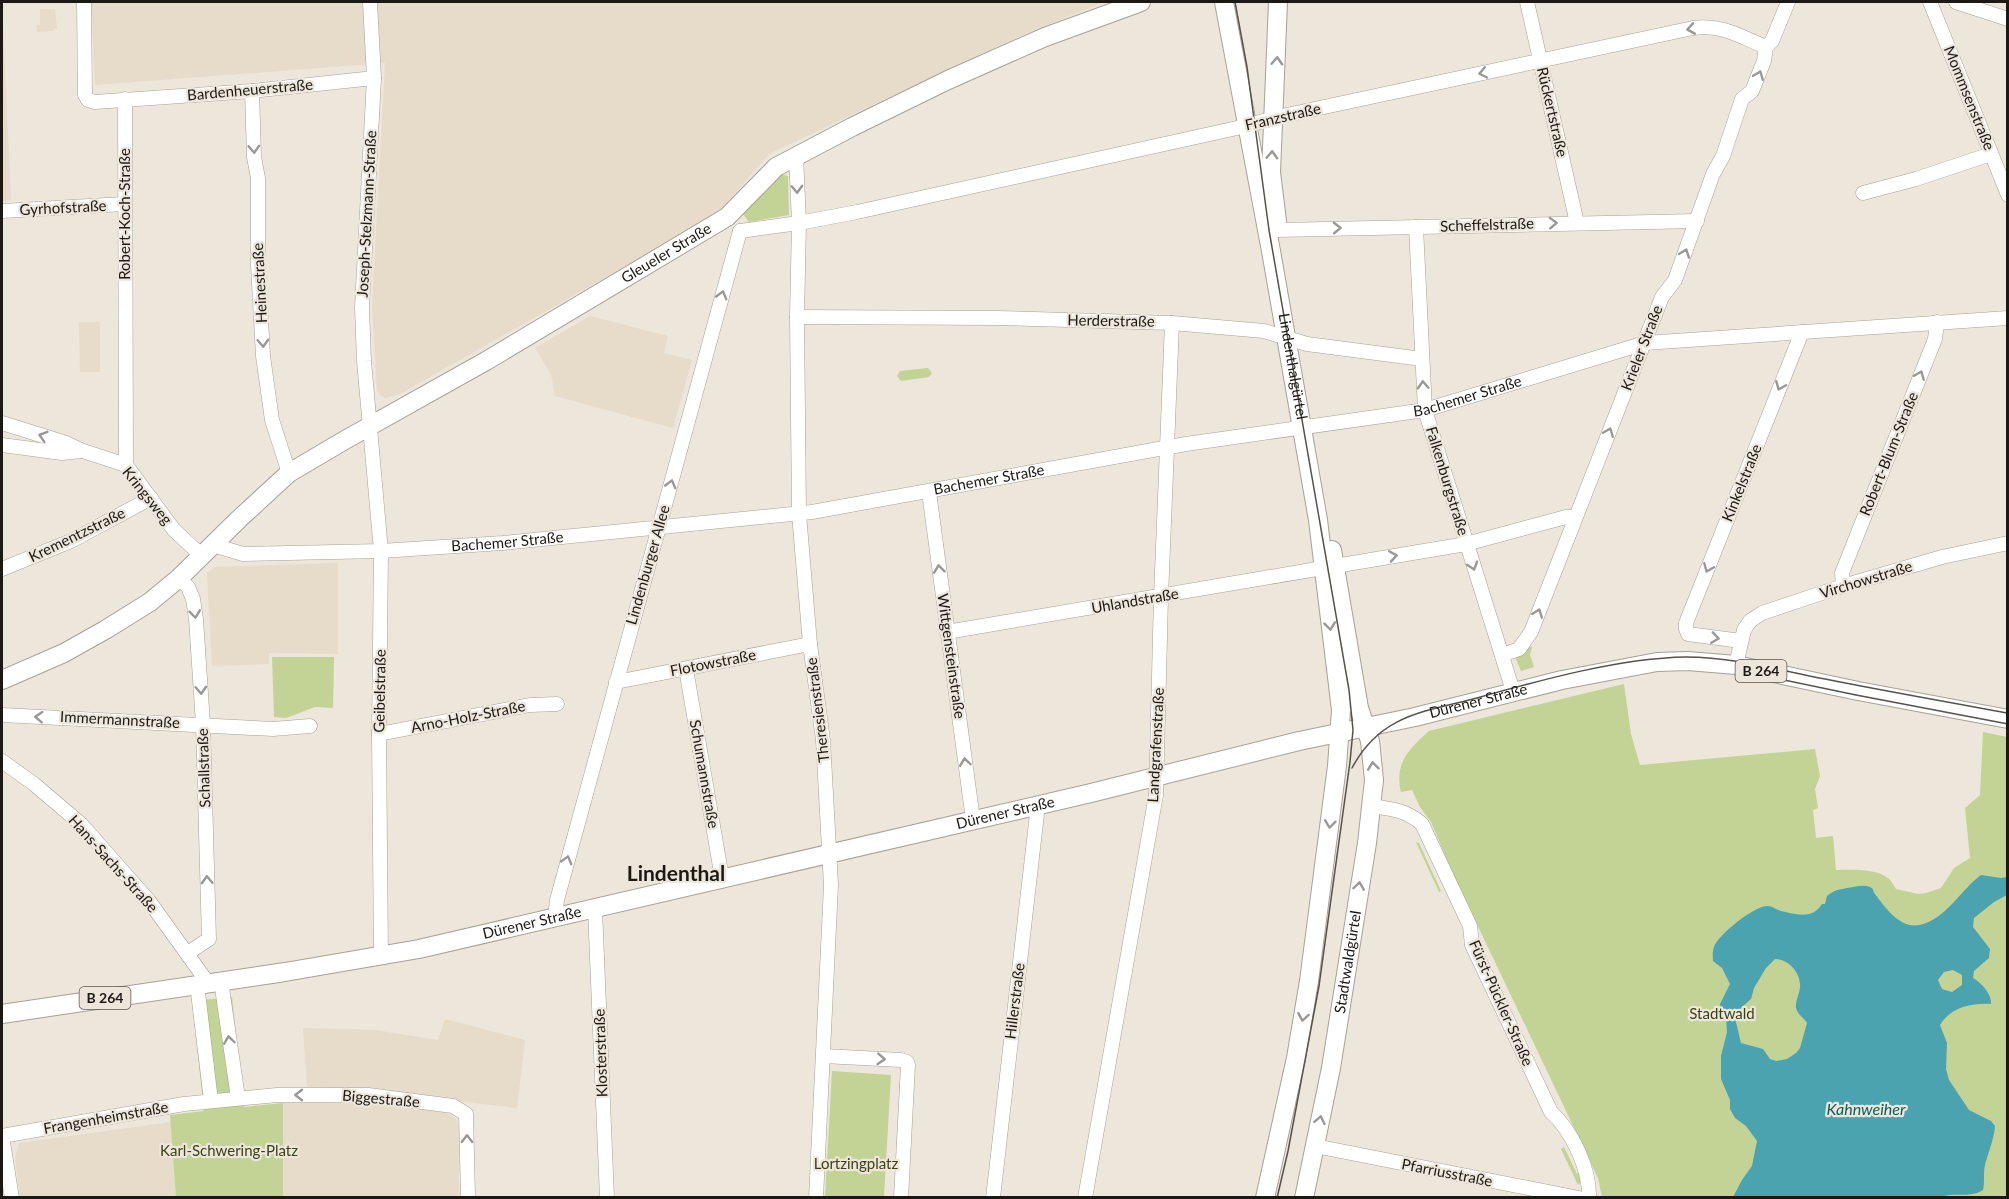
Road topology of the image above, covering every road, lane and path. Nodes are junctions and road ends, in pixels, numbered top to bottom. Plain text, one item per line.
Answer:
1 (84, 2) edge
2 (370, 2) edge
3 (1141, 2) edge
4 (1224, 2) edge
5 (1278, 2) edge
6 (1527, 2) edge
7 (1788, 2) edge
8 (1930, 2) edge
9 (1956, 2) edge
10 (2007, 20) edge
11 (1766, 47) junction
12 (1540, 61) junction
13 (374, 78) junction
14 (252, 91) junction
15 (125, 99) junction
16 (1274, 119) junction
17 (1247, 125) junction
18 (1991, 154) junction
19 (796, 155) junction
20 (1863, 193) dead end
21 (2007, 195) edge
22 (124, 204) junction
23 (2, 211) edge
24 (727, 217) junction
25 (1696, 221) junction
26 (799, 223) junction
27 (1577, 223) junction
28 (1416, 227) junction
29 (1278, 230) junction
30 (740, 231) junction
31 (797, 317) junction
32 (2007, 318) edge
33 (1937, 321) junction
34 (1172, 323) junction
35 (1802, 332) junction
36 (1291, 339) junction
37 (1645, 343) junction
38 (1422, 359) junction
39 (1425, 410) junction
40 (2, 423) edge
41 (370, 426) junction
42 (1307, 428) junction
43 (2, 445) edge
44 (1167, 448) junction
45 (83, 451) junction
46 (126, 465) junction
47 (289, 473) junction
48 (929, 492) junction
49 (151, 498) junction
50 (799, 514) junction
51 (1575, 518) junction
52 (659, 527) junction
53 (2007, 543) edge
54 (1466, 544) junction
55 (207, 550) junction
56 (381, 551) junction
57 (1329, 567) junction
58 (2, 569) edge
59 (179, 578) junction
60 (1843, 586) junction
61 (1161, 597) junction
62 (947, 632) junction
63 (1741, 641) junction
64 (810, 644) junction
65 (1502, 655) junction
66 (1736, 665) junction
67 (686, 669) junction
68 (2, 680) edge
69 (616, 682) junction
70 (1513, 691) junction
71 (557, 704) dead end
72 (2, 716) edge
73 (2007, 719) edge
74 (203, 724) junction
75 (310, 726) dead end
76 (1365, 727) junction
77 (1341, 733) junction
78 (380, 734) junction
79 (2, 761) edge
80 (1157, 777) junction
81 (1038, 805) junction
82 (1371, 806) junction
83 (974, 820) junction
84 (830, 854) junction
85 (722, 878) junction
86 (595, 909) junction
87 (559, 917) junction
88 (188, 952) junction
89 (381, 956) junction
90 (209, 982) junction
91 (2, 1014) edge
92 (823, 1056) junction
93 (238, 1098) junction
94 (211, 1101) junction
95 (2, 1136) edge
96 (1315, 1146) junction
97 (12, 1197) edge
98 (468, 1197) edge
99 (607, 1197) edge
100 (816, 1197) edge
101 (901, 1197) edge
102 (993, 1197) edge
103 (1085, 1197) edge
104 (1265, 1197) edge
105 (1304, 1197) edge
106 (1579, 1197) edge
107 (1589, 1197) edge

1 - 15 street
2 - 13 street, Joseph-Stelzmann-Straße
3 - 19 main road, Gleueler Straße
4 - 17 main road, Lindenthalgürtel
16 -> 5 main road, Lindenthalgürtel
6 - 12 street, Rückertstraße
7 - 11 street, Krieler Straße
8 - 18 street, Mommsenstraße
9 - 10 street
11 -> 12 street, Franzstraße
25 -> 11 street, Krieler Straße
12 -> 16 street, Franzstraße
12 - 27 street, Rückertstraße
13 - 14 street, Bardenheuerstraße
13 - 41 street, Joseph-Stelzmann-Straße
14 - 15 street, Bardenheuerstraße
14 -> 47 street, Heinestraße
15 - 22 street, Robert-Koch-Straße
16 - 17 street, Franzstraße
29 -> 16 main road, Lindenthalgürtel
17 - 26 street, Franzstraße
17 - 36 main road, Lindenthalgürtel
18 - 20 street
18 - 21 street, Mommsenstraße
19 - 24 main road, Gleueler Straße
19 -> 26 street, Theresienstraße
22 - 23 street, Gyrhofstraße
22 - 46 street, Robert-Koch-Straße
24 - 30 street
24 - 41 main road, Gleueler Straße
25 - 27 street, Scheffelstraße
37 -> 25 street, Krieler Straße
26 - 30 street, Franzstraße
26 - 31 street, Theresienstraße
28 -> 27 street, Scheffelstraße
29 -> 28 street, Scheffelstraße
28 - 38 street, Falkenburgstraße
29 - 36 main road, Lindenthalgürtel
52 -> 30 street, Lindenburger Allee
31 - 34 street, Herderstraße
31 - 50 street, Theresienstraße
32 - 33 street, Bachemer Straße
33 - 35 street, Bachemer Straße
60 -> 33 street, Robert-Blum-Straße
34 - 36 street, Herderstraße
34 - 44 street, Landgrafenstraße
35 - 37 street, Bachemer Straße
35 -> 63 street, Kinkelstraße
36 - 38 street, Herderstraße
36 - 42 main road, Lindenthalgürtel
37 - 39 street, Bachemer Straße
51 -> 37 street, Krieler Straße
39 -> 38 street, Falkenburgstraße
39 - 42 street, Bachemer Straße
39 - 54 street, Falkenburgstraße
45 -> 40 street, Kringsweg
41 - 47 main road, Gleueler Straße
41 - 56 street, Geibelstraße
42 - 44 street, Bachemer Straße
42 - 57 main road, Lindenthalgürtel
43 - 45 street, Kringsweg
44 - 48 street, Bachemer Straße
44 - 61 street, Landgrafenstraße
45 - 46 street, Kringsweg
46 - 49 street, Kringsweg
47 - 55 main road, Gleueler Straße
48 - 50 street, Bachemer Straße
62 -> 48 street, Wittgensteinstraße
49 - 55 street, Kringsweg
49 - 58 street, Krementzstraße
50 - 52 street, Bachemer Straße
50 - 64 street, Theresienstraße
51 - 54 street, Uhlandstraße
65 -> 51 street, Krieler Straße
52 - 56 street, Bachemer Straße
52 - 69 street, Lindenburger Allee
53 - 60 street, Virchowstraße
57 -> 54 street, Uhlandstraße
54 -> 65 street, Falkenburgstraße
55 - 56 street, Bachemer Straße
55 - 59 main road
56 - 78 street, Geibelstraße
57 - 61 street, Uhlandstraße
57 - 76 main road, Lindenthalgürtel
57 -> 77 main road, Lindenthalgürtel
59 - 68 main road
59 -> 74 street, Schallstraße
60 - 63 street, Virchowstraße
61 - 62 street, Uhlandstraße
61 - 80 street, Landgrafenstraße
83 -> 62 street, Wittgensteinstraße
63 - 66 street, Virchowstraße
64 - 67 street, Flotowstraße
64 - 84 street, Theresienstraße
65 - 70 street, Falkenburgstraße
66 - 70 main road, Dürener Straße / B 264
66 - 73 main road, Dürener Straße / B 264
67 - 69 street, Flotowstraße
67 - 85 street, Schumannstraße
87 -> 69 street, Lindenburger Allee
70 - 76 main road, Dürener Straße / B 264
71 - 78 street, Arno-Holz-Straße
74 -> 72 street, Immermannstraße
74 - 75 street, Immermannstraße
88 -> 74 street, Schallstraße
76 - 77 main road, Dürener Straße / B 264
82 -> 76 main road, Stadtwaldgürtel
77 - 80 main road, Dürener Straße / B 264
77 -> 104 main road
78 - 89 street, Geibelstraße
79 - 88 street, Hans-Sachs-Straße
80 - 81 main road, Dürener Straße / B 264
80 - 103 street, Landgrafenstraße
81 - 83 main road, Dürener Straße / B 264
81 - 102 street, Hillerstraße
96 -> 82 main road, Stadtwaldgürtel
82 - 107 street, Fürst-Pückler-Straße
83 - 84 main road, Dürener Straße / B 264
84 - 85 main road, Dürener Straße / B 264
84 - 92 street, Theresienstraße
85 - 86 main road, Dürener Straße / B 264
86 - 87 main road, Dürener Straße / B 264
86 - 99 street, Klosterstraße
87 - 89 main road, Dürener Straße / B 264
88 - 90 street, Hans-Sachs-Straße
89 - 90 main road, Dürener Straße / B 264
90 - 91 main road, Dürener Straße / B 264
93 -> 90 street
90 - 94 street
92 - 100 street, Theresienstraße
92 -> 101 street
93 - 94 street, Biggestraße
98 -> 93 street, Biggestraße
94 - 95 street, Frangenheimstraße
95 - 97 street
96 - 105 main road, Stadtwaldgürtel
96 - 106 street, Pfarriusstraße

